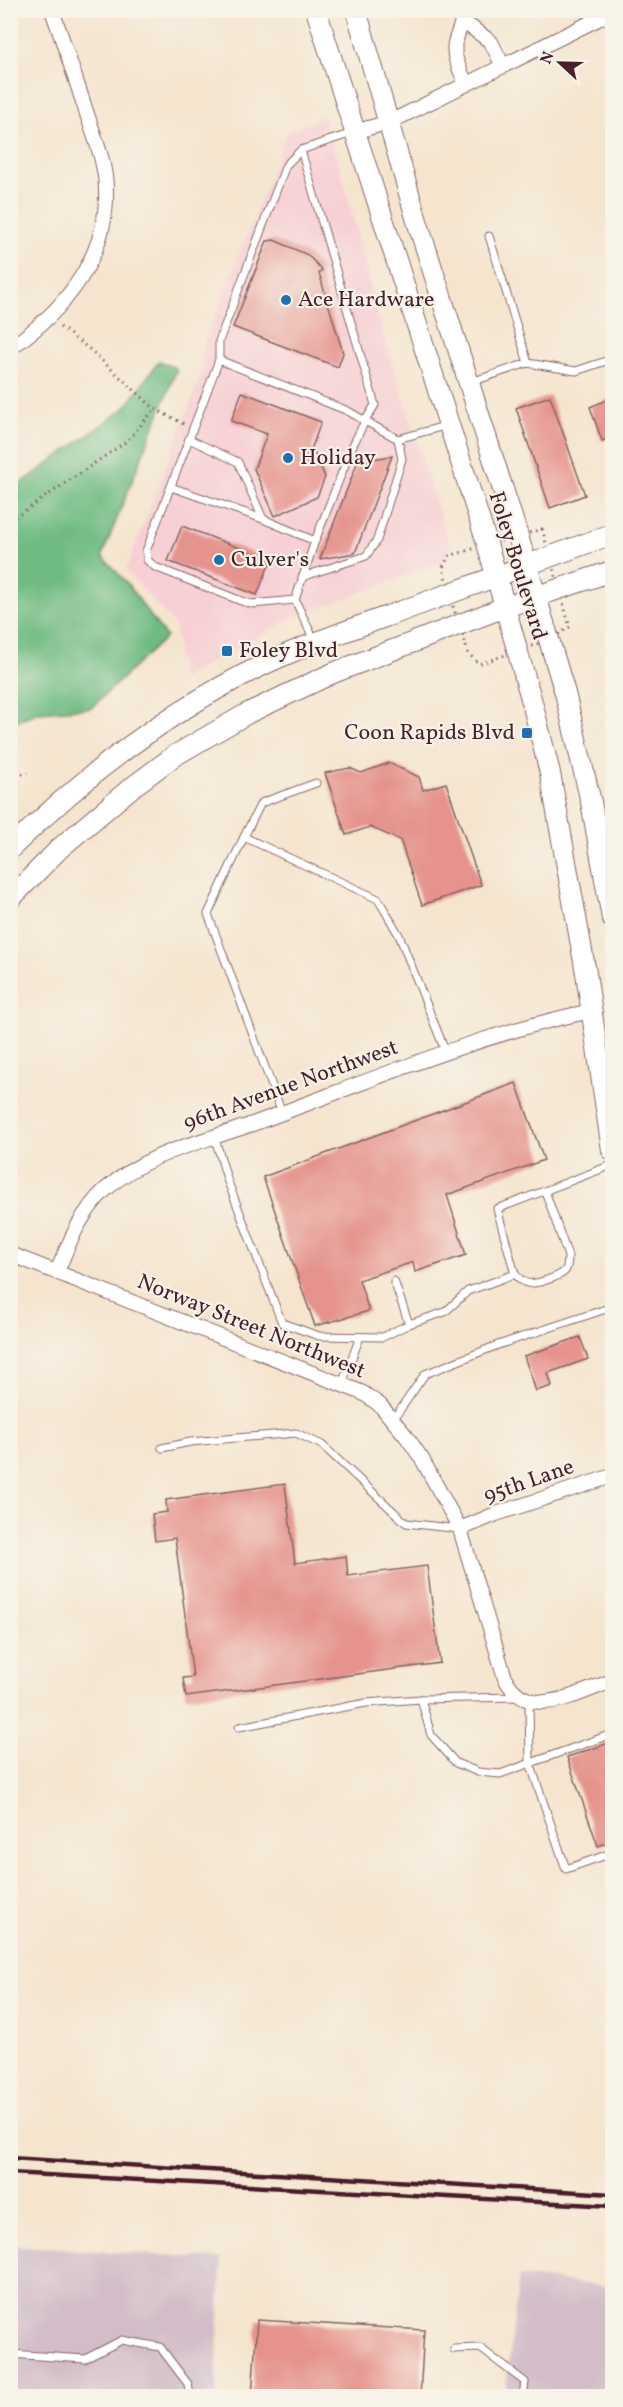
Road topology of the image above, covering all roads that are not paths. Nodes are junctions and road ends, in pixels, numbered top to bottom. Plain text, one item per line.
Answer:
1 (52, 10) edge
2 (316, 10) edge
3 (356, 10) edge
4 (612, 12) edge
5 (463, 16) edge
6 (503, 66) junction
7 (466, 84) junction
8 (390, 122) junction
9 (354, 132) junction
10 (301, 150) junction
11 (489, 236) dead end
12 (10, 348) edge
13 (612, 359) edge
14 (219, 360) junction
15 (528, 363) junction
16 (469, 383) junction
17 (365, 421) junction
18 (448, 425) junction
19 (398, 439) junction
20 (189, 440) junction
21 (171, 486) junction
22 (262, 519) junction
23 (612, 534) edge
24 (315, 541) junction
25 (527, 565) junction
26 (612, 571) edge
27 (497, 576) junction
28 (302, 577) junction
29 (536, 597) junction
30 (295, 600) junction
31 (505, 607) junction
32 (315, 643) junction
33 (316, 783) dead end
34 (244, 837) junction
35 (10, 849) edge
36 (10, 899) edge
37 (612, 916) edge
38 (591, 1011) junction
39 (446, 1053) junction
40 (282, 1113) junction
41 (214, 1136) junction
42 (612, 1150) edge
43 (612, 1165) edge
44 (545, 1191) junction
45 (10, 1254) edge
46 (57, 1272) junction
47 (515, 1274) junction
48 (393, 1281) dead end
49 (612, 1307) edge
50 (409, 1324) junction
51 (360, 1337) junction
52 (342, 1384) junction
53 (393, 1420) junction
54 (162, 1448) dead end
55 (612, 1476) edge
56 (460, 1528) junction
57 (612, 1681) edge
58 (421, 1699) junction
59 (524, 1699) junction
60 (239, 1727) dead end
61 (612, 1734) edge
62 (530, 1763) junction
63 (612, 1853) edge
64 (454, 2349) dead end
65 (10, 2354) edge
66 (190, 2397) edge
67 (523, 2397) edge

1 - 12 street
2 - 9 main road, Foley Boulevard
3 - 8 main road, Foley Boulevard
4 - 6 street
5 - 6 street
5 - 7 street
6 - 7 street
7 - 8 street
8 - 9 street
8 - 16 main road, Foley Boulevard
9 - 10 lane
9 - 18 main road, Foley Boulevard
10 - 14 lane
10 - 17 lane
11 - 15 lane
13 - 15 lane
14 - 17 lane
14 - 20 lane
15 - 16 lane
16 - 25 main road, Foley Boulevard
17 - 19 lane
17 - 24 lane
18 - 19 lane
18 - 27 main road, Foley Boulevard
19 - 28 lane
20 - 21 lane
20 - 22 lane
21 - 22 lane
21 - 30 lane
22 - 24 lane
23 - 25 main road
24 - 28 lane
25 - 27 main road
25 - 29 main road, Foley Boulevard
26 - 29 main road
27 - 31 main road, Foley Boulevard
27 - 32 main road
28 - 30 lane
29 - 31 main road
29 - 37 main road, Foley Boulevard
30 - 32 lane
31 - 36 main road
31 - 38 main road, Foley Boulevard
32 - 35 main road
33 - 34 lane
34 - 39 lane
34 - 40 lane
38 - 39 street, 96th Avenue Northwest
38 - 42 main road, Foley Boulevard
39 - 40 street, 96th Avenue Northwest
40 - 41 street, 96th Avenue Northwest
41 - 46 street, 96th Avenue Northwest
41 - 51 lane
43 - 44 lane
44 - 47 lane
44 - 47 lane
45 - 46 street, Norway Street Northwest
46 - 52 street, Norway Street Northwest
47 - 50 lane
48 - 50 lane
49 - 53 lane
50 - 51 lane
51 - 52 lane
52 - 53 street, Norway Street Northwest
53 - 56 street, Norway Street Northwest
54 - 56 lane
55 - 56 street, 95th Lane
56 - 59 street, Norway Street Northwest
57 - 59 street
58 - 59 lane
58 - 60 lane
58 - 62 lane
59 - 62 lane
61 - 62 lane
62 - 63 lane
64 - 67 lane
65 - 66 lane

